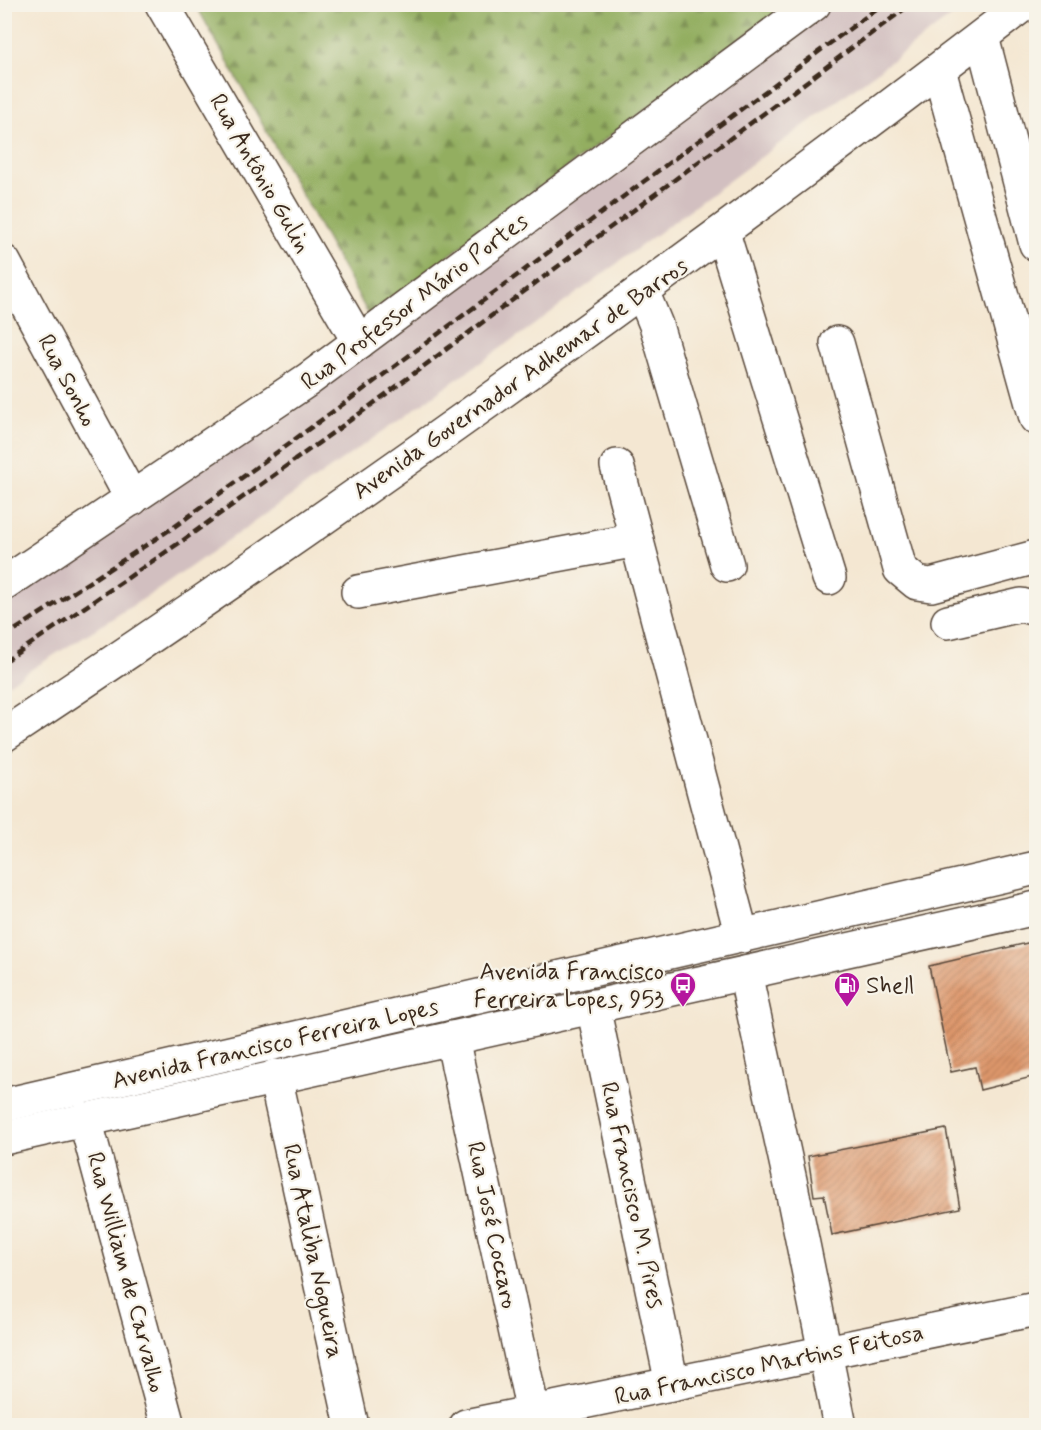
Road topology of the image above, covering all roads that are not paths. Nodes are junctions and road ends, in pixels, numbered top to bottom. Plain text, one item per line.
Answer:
1 (162, 4) edge
2 (814, 4) edge
3 (1024, 4) edge
4 (982, 37) junction
5 (939, 69) junction
6 (723, 233) junction
7 (1036, 244) edge
8 (4, 262) edge
9 (642, 291) junction
10 (360, 342) junction
11 (837, 342) dead end
12 (1036, 418) edge
13 (617, 466) dead end
14 (132, 499) junction
15 (637, 540) junction
16 (1036, 557) edge
17 (727, 565) dead end
18 (829, 578) dead end
19 (4, 584) edge
20 (358, 592) dead end
21 (1036, 609) edge
22 (948, 622) dead end
23 (4, 735) edge
24 (1036, 868) edge
25 (1036, 909) edge
26 (742, 936) junction
27 (745, 973) junction
28 (593, 1006) junction
29 (452, 1038) junction
30 (275, 1076) junction
31 (4, 1105) edge
32 (85, 1119) junction
33 (4, 1138) edge
34 (1036, 1309) edge
35 (825, 1353) junction
36 (672, 1384) junction
37 (533, 1412) junction
38 (569, 1415) edge
39 (168, 1425) edge
40 (352, 1425) edge
41 (466, 1425) edge
42 (840, 1425) edge

1 - 10 street, Rua Antônio Gulin
2 - 10 street, Rua Professor Mário Portes
3 - 4 street, Avenida Governador Adhemar de Barros
4 - 5 street, Avenida Governador Adhemar de Barros
4 - 7 street
5 - 6 street, Avenida Governador Adhemar de Barros
5 - 12 street
6 - 9 street, Avenida Governador Adhemar de Barros
6 - 18 street
8 - 14 street, Rua Sonho
9 - 17 street
9 - 23 street, Avenida Governador Adhemar de Barros
10 - 14 street, Rua Professor Mário Portes
11 - 16 street
13 - 15 street
14 - 19 street, Rua Professor Mário Portes
15 - 20 street
15 - 26 street
21 - 22 street
24 - 26 street, Avenida Francisco Ferreira Lopes
25 - 27 street, Avenida Francisco Ferreira Lopes
26 - 31 street, Avenida Francisco Ferreira Lopes
27 - 28 street, Avenida Francisco Ferreira Lopes
27 - 35 street
28 - 29 street, Avenida Francisco Ferreira Lopes
28 - 36 street, Rua Francisco M. Pires
29 - 30 street, Avenida Francisco Ferreira Lopes
29 - 37 street, Rua José Coccaro
30 - 32 street, Avenida Francisco Ferreira Lopes
30 - 40 street, Rua Ataliba Nogueira
32 - 33 street, Avenida Francisco Ferreira Lopes
32 - 39 street, Rua William de Carvalho
34 - 35 street, Rua Francisco Martins Feitosa
35 - 36 street, Rua Francisco Martins Feitosa
35 - 42 street
36 - 38 street, Rua Francisco Martins Feitosa
37 - 38 street, Rua Francisco Martins Feitosa
37 - 41 street, Rua Francisco Martins Feitosa

